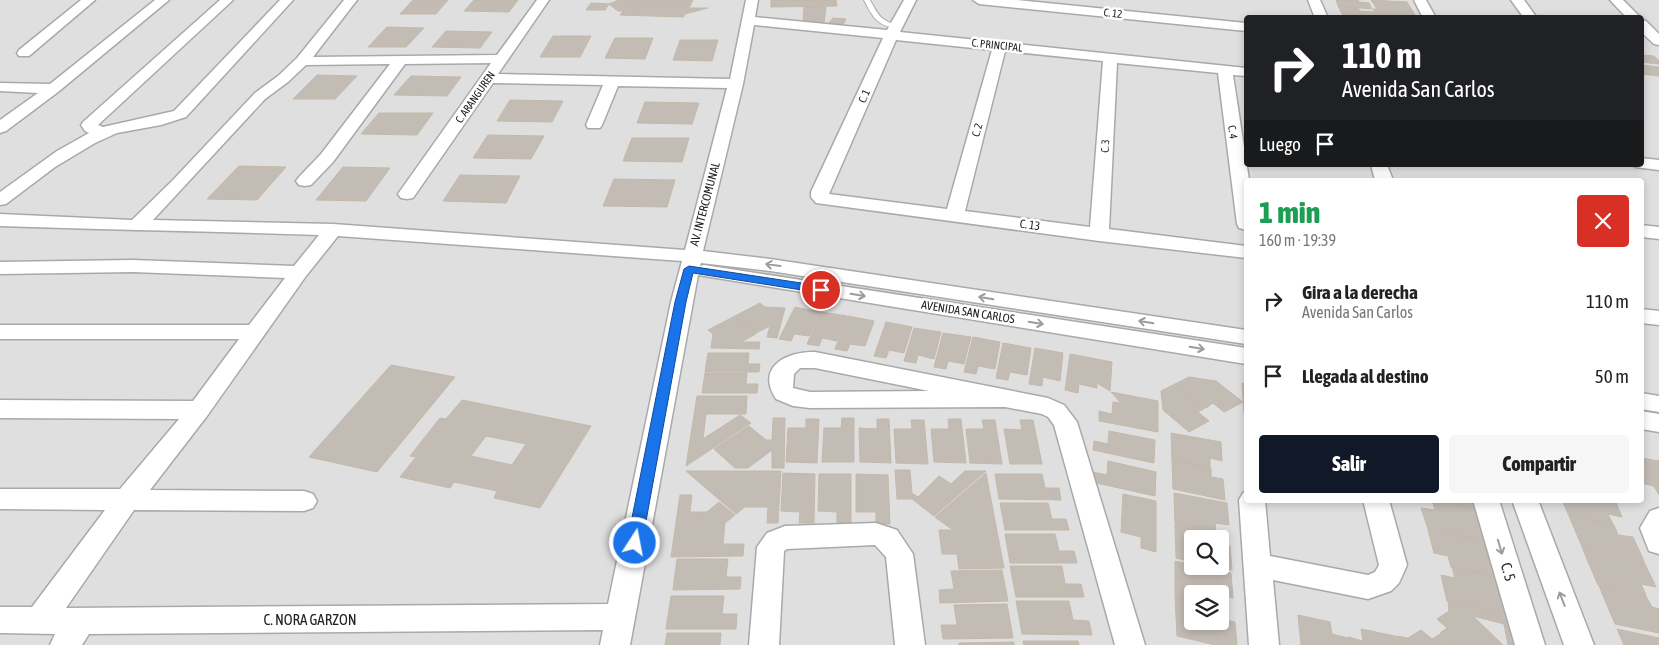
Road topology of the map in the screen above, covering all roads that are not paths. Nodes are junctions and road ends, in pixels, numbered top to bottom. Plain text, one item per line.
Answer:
1 (89, 0) edge
2 (163, 0) edge
3 (227, 0) edge
4 (287, 0) edge
5 (351, 0) edge
6 (543, 0) edge
7 (752, 0) edge
8 (867, 0) edge
9 (910, 0) edge
10 (979, 0) edge
11 (1314, 0) edge
12 (1420, 0) edge
13 (1517, 0) edge
14 (1616, 0) edge
15 (1321, 15) edge
16 (1428, 15) edge
17 (1529, 15) edge
18 (1631, 15) edge
19 (748, 20) junction
20 (1244, 27) edge
21 (1644, 27) edge
22 (894, 30) junction
23 (1659, 41) edge
24 (1000, 46) junction
25 (24, 53) dead end
26 (1110, 57) junction
27 (502, 59) junction
28 (401, 60) junction
29 (302, 61) junction
30 (1225, 70) junction
31 (1244, 72) edge
32 (488, 78) junction
33 (534, 80) junction
34 (612, 82) junction
35 (674, 83) junction
36 (736, 84) junction
37 (0, 87) edge
38 (53, 89) junction
39 (594, 126) dead end
40 (0, 128) edge
41 (103, 132) junction
42 (306, 182) dead end
43 (820, 192) joint
44 (407, 194) dead end
45 (0, 200) edge
46 (1244, 209) edge
47 (954, 215) junction
48 (0, 220) edge
49 (136, 226) junction
50 (333, 230) junction
51 (1644, 231) edge
52 (1659, 233) edge
53 (1099, 234) junction
54 (1244, 252) edge
55 (690, 263) junction
56 (0, 268) edge
57 (299, 272) junction
58 (1644, 316) edge
59 (1659, 318) edge
60 (0, 332) edge
61 (256, 332) junction
62 (1244, 338) edge
63 (1244, 356) edge
64 (1002, 399) junction
65 (1644, 402) edge
66 (1659, 404) edge
67 (0, 409) edge
68 (199, 410) junction
69 (1644, 420) edge
70 (1659, 423) edge
71 (0, 500) edge
72 (127, 500) junction
73 (304, 501) dead end
74 (1252, 503) edge
75 (1377, 503) edge
76 (1487, 503) edge
77 (1525, 503) edge
78 (1659, 519) edge
79 (1659, 543) edge
80 (1258, 565) junction
81 (620, 617) junction
82 (40, 620) junction
83 (1, 622) edge
84 (73, 633) edge
85 (614, 645) edge
86 (764, 645) edge
87 (910, 645) edge
88 (1130, 645) edge
89 (1264, 645) edge
90 (1530, 645) edge
91 (1579, 645) edge

1 - 25 street
2 - 38 street
3 - 41 street
4 - 41 street
5 - 29 street
6 - 27 street, C. ARANGUREN
7 - 19 street, AV. INTERCOMUNAL
8 - 22 lane
9 - 22 street, C. 1
10 - 20 street, C. 12
11 - 15 street
12 - 16 street
13 - 17 street
14 - 18 street
19 - 22 street, C. PRINCIPAL
19 - 36 street, AV. INTERCOMUNAL
21 - 23 street
22 - 24 street, C. PRINCIPAL
22 - 43 street, C. 1
24 - 26 street, C. PRINCIPAL
24 - 47 street, C. 2
26 - 30 street, C. PRINCIPAL
26 - 53 street, C. 3
27 - 28 street
27 - 32 street, C. ARANGUREN
28 - 29 street
28 - 42 street
29 - 49 street
30 - 31 street, C. PRINCIPAL
30 - 46 street, C. 4
32 - 33 street
32 - 44 street, C. ARANGUREN
33 - 34 street
33 - 35 street
34 - 35 street
34 - 39 street
35 - 36 street
36 - 55 street, AV. INTERCOMUNAL
37 - 38 street
38 - 40 street
41 - 45 street
43 - 47 street, C. 13
47 - 53 street, C. 13
48 - 49 street
49 - 50 street
50 - 55 street
50 - 57 street
51 - 52 street
53 - 54 street, C. 13
62 -> 55 street, AVENIDA SAN CARLOS
55 -> 63 street, AVENIDA SAN CARLOS
55 - 81 street, AV. INTERCOMUNAL
56 - 57 street
57 - 61 street
58 - 59 street
60 - 61 street
61 - 68 street
64 - 64 street
64 - 88 street
65 - 66 street
67 - 68 street
68 - 72 street
69 - 70 street
71 - 72 street
72 - 73 street
72 - 82 street
74 - 80 street
75 - 80 street
76 -> 90 street, C. 5
91 -> 77 street
78 - 79 street
80 - 89 street
81 - 84 street, C. NORA GARZON
81 - 85 street, AV. INTERCOMUNAL
82 - 83 street, C. NORA GARZON
82 - 84 street, C. NORA GARZON
86 - 87 street

